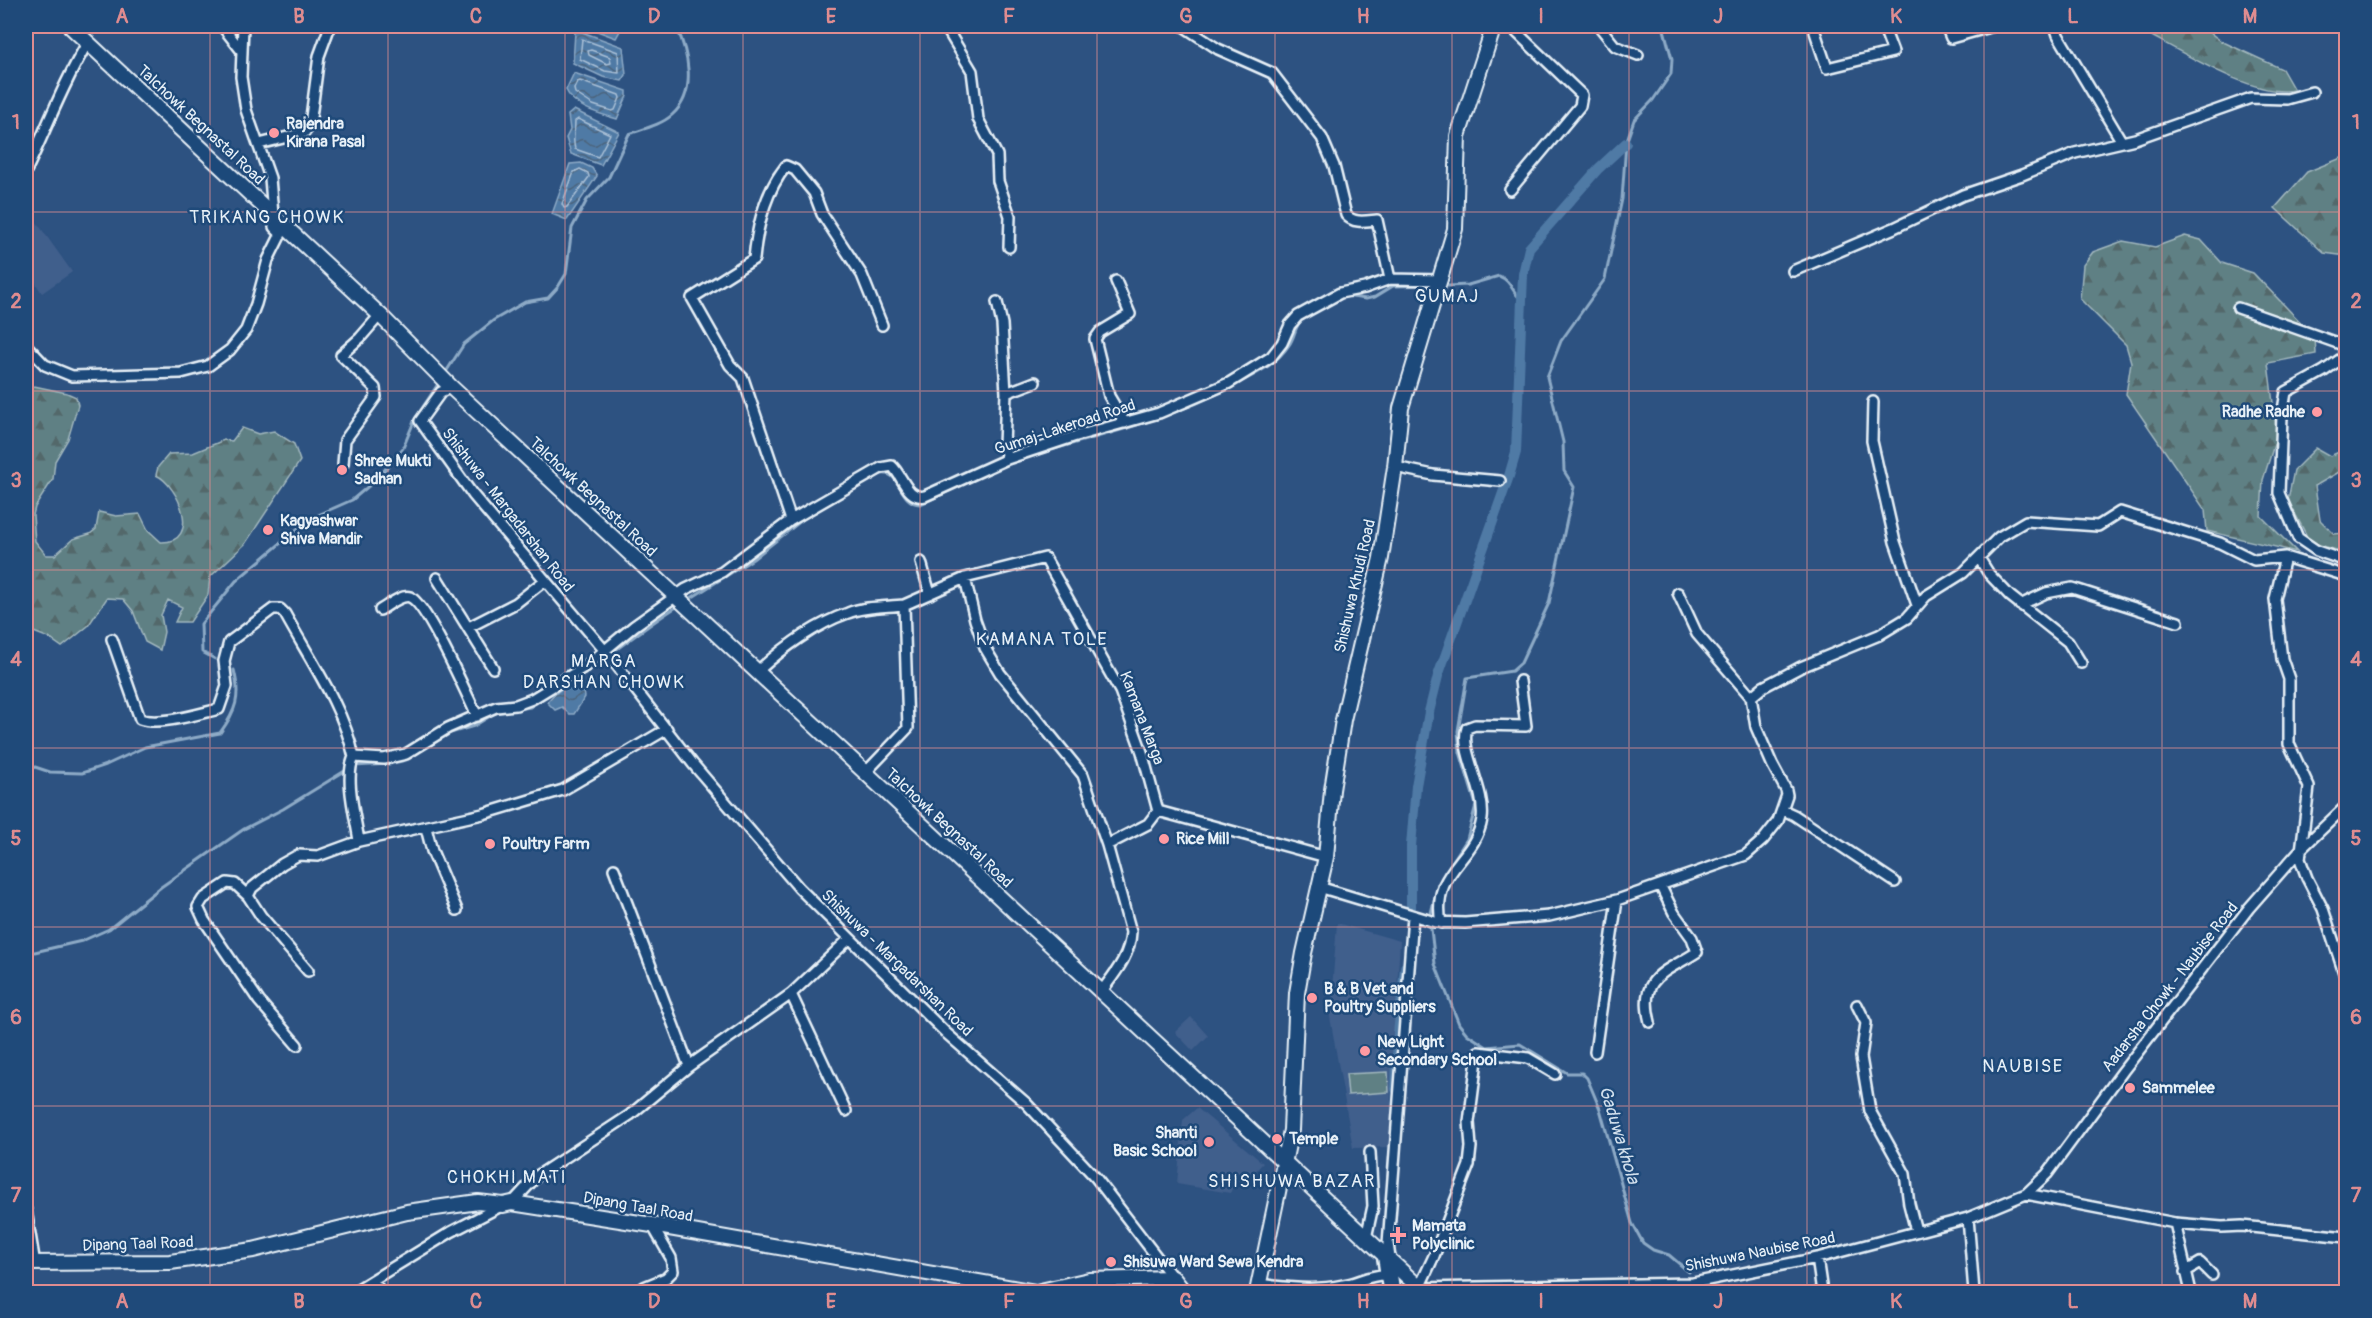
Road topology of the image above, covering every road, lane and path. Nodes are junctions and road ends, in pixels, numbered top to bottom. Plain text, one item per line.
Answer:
1 (70, 26) edge
2 (222, 26) edge
3 (243, 26) edge
4 (330, 26) edge
5 (945, 26) edge
6 (1183, 26) edge
7 (1494, 26) edge
8 (1510, 26) edge
9 (1599, 26) edge
10 (1813, 26) edge
11 (1883, 26) edge
12 (1946, 26) edge
13 (1994, 26) edge
14 (2055, 26) edge
15 (88, 42) junction
16 (241, 50) junction
17 (1638, 55) dead end
18 (2312, 92) dead end
19 (2122, 142) junction
20 (259, 144) junction
21 (26, 171) edge
22 (1510, 190) dead end
23 (272, 214) junction
24 (1009, 247) dead end
25 (1793, 271) dead end
26 (1390, 279) junction
27 (1116, 280) dead end
28 (1442, 280) junction
29 (996, 302) dead end
30 (2238, 308) dead end
31 (380, 315) junction
32 (882, 325) dead end
33 (26, 345) edge
34 (1035, 382) dead end
35 (452, 387) junction
36 (1006, 393) junction
37 (1872, 402) dead end
38 (1125, 423) junction
39 (1007, 459) junction
40 (343, 464) dead end
41 (1395, 467) junction
42 (1500, 480) dead end
43 (791, 520) junction
44 (2285, 557) junction
45 (1979, 558) junction
46 (2346, 561) edge
47 (921, 562) dead end
48 (2346, 576) edge
49 (437, 578) dead end
50 (965, 578) junction
51 (544, 581) junction
52 (1678, 593) dead end
53 (930, 594) junction
54 (676, 597) junction
55 (904, 605) junction
56 (1917, 605) junction
57 (2020, 605) junction
58 (380, 610) dead end
59 (2178, 622) dead end
60 (469, 627) junction
61 (112, 639) dead end
62 (608, 655) junction
63 (2080, 663) dead end
64 (493, 668) dead end
65 (759, 670) junction
66 (1520, 681) dead end
67 (1751, 697) junction
68 (477, 716) junction
69 (667, 729) junction
70 (352, 764) junction
71 (866, 772) junction
72 (2346, 806) edge
73 (1783, 810) junction
74 (1158, 811) junction
75 (426, 828) junction
76 (359, 842) junction
77 (1107, 845) junction
78 (2300, 850) junction
79 (1326, 857) junction
80 (614, 869) dead end
81 (1895, 882) dead end
82 (1660, 885) junction
83 (1319, 887) junction
84 (248, 896) junction
85 (1617, 900) junction
86 (457, 910) dead end
87 (1413, 916) junction
88 (1441, 923) junction
89 (849, 939) junction
90 (308, 971) dead end
91 (2346, 979) edge
92 (1101, 992) junction
93 (791, 994) junction
94 (1857, 1005) dead end
95 (1650, 1022) dead end
96 (297, 1045) dead end
97 (1595, 1052) dead end
98 (689, 1066) junction
99 (1555, 1074) dead end
100 (846, 1111) dead end
101 (1370, 1152) dead end
102 (1284, 1163) junction
103 (2026, 1194) junction
104 (508, 1204) junction
105 (26, 1210) edge
106 (1968, 1218) junction
107 (2175, 1223) junction
108 (651, 1225) junction
109 (1917, 1232) junction
110 (2346, 1237) edge
111 (1366, 1238) junction
112 (1386, 1256) junction
113 (1817, 1258) junction
114 (30, 1263) edge
115 (2185, 1272) junction
116 (1384, 1275) junction
117 (2212, 1275) dead end
118 (1173, 1278) junction
119 (373, 1281) junction
120 (1258, 1288) edge
121 (1422, 1290) edge
122 (1036, 1292) edge
123 (353, 1293) edge
124 (381, 1293) edge
125 (646, 1293) edge
126 (1184, 1293) edge
127 (1388, 1293) edge
128 (1395, 1293) edge
129 (1822, 1293) edge
130 (1974, 1293) edge
131 (2191, 1293) edge

1 - 15 main road, Talchowk Begnastal Road
2 - 16 street
3 - 16 street
4 - 20 street
5 - 24 street
6 - 26 street
7 - 28 main road, Shishuwa Khudi Road
8 - 22 street
9 - 17 street
10 - 11 street
12 - 13 street
14 - 19 street
15 - 21 street
15 - 23 main road, Talchowk Begnastal Road
16 - 20 street
18 - 19 street
19 - 25 street
20 - 23 street
23 - 31 main road, Talchowk Begnastal Road
23 - 33 street
26 - 28 street, Gumaj-Lakeroad Road
26 - 38 street, Gumaj-Lakeroad Road
27 - 38 street
28 - 41 main road, Shishuwa Khudi Road
29 - 36 street
30 - 46 street
31 - 35 main road, Talchowk Begnastal Road
31 - 40 street
32 - 43 street
34 - 36 street
35 - 51 street, Shishuwa - Margadarshan Road
35 - 54 main road, Talchowk Begnastal Road
36 - 39 street
37 - 56 street
38 - 39 street, Gumaj-Lakeroad Road
39 - 43 street, Gumaj-Lakeroad Road
41 - 42 street
41 - 79 main road, Shishuwa Khudi Road
43 - 54 street, Gumaj-Lakeroad Road
44 - 45 street
44 - 48 street
44 - 78 street
45 - 56 street
45 - 57 street
47 - 53 street
49 - 60 street
50 - 53 street, Kamana Marga
50 - 74 street, Kamana Marga
50 - 77 street
51 - 60 street
51 - 62 street, Shishuwa - Margadarshan Road
52 - 67 street
53 - 55 street, Kamana Marga
54 - 62 street, Gumaj-Lakeroad Road
54 - 65 main road, Talchowk Begnastal Road
55 - 65 street, Kamana Marga
55 - 71 street
56 - 67 street
57 - 59 street
57 - 63 street
58 - 68 street
60 - 64 street
61 - 70 street
62 - 68 street, Gumaj-Lakeroad Road
62 - 69 street, Shishuwa - Margadarshan Road
65 - 71 main road, Talchowk Begnastal Road
66 - 88 street
67 - 73 street
68 - 70 street, Gumaj-Lakeroad Road
69 - 75 street
69 - 89 street, Shishuwa - Margadarshan Road
70 - 76 street
71 - 92 main road, Talchowk Begnastal Road
72 - 78 street, Aadarsha Chowk - Naubise Road
73 - 81 street
73 - 82 street
74 - 77 street
74 - 79 street
75 - 76 street
75 - 86 street
76 - 84 street
77 - 92 street
78 - 91 street
78 - 103 street, Aadarsha Chowk - Naubise Road
79 - 83 main road, Shishuwa Khudi Road
80 - 98 street
82 - 85 street
82 - 95 street
83 - 87 street
83 - 102 main road, Shishuwa Khudi Road
84 - 90 street
84 - 96 street
85 - 88 street
85 - 97 street
87 - 88 street
87 - 112 street
89 - 93 street
89 - 118 street, Shishuwa - Margadarshan Road
92 - 102 main road, Talchowk Begnastal Road
93 - 98 street
93 - 100 street
94 - 109 street
98 - 104 street
99 - 121 street
101 - 111 street
102 - 111 main road, Talchowk Begnastal Road
102 - 120 main road, Shishuwa Khudi Road
103 - 106 street, Shishuwa Naubise Road
103 - 107 street
104 - 108 main road, Dipang Taal Road
104 - 114 main road, Dipang Taal Road
104 - 119 street
105 - 114 street
106 - 109 street, Shishuwa Naubise Road
106 - 130 street
107 - 110 street
107 - 115 street
108 - 122 main road, Dipang Taal Road
108 - 125 street
109 - 113 street, Shishuwa Naubise Road
111 - 112 main road, Talchowk Begnastal Road
112 - 116 street
112 - 121 main road, Talchowk Begnastal Road
112 - 128 street
113 - 121 street, Shishuwa Naubise Road
113 - 129 street
115 - 117 street
115 - 131 street
116 - 120 street
116 - 127 street
118 - 122 main road, Dipang Taal Road
118 - 126 main road
119 - 123 street
119 - 124 street

